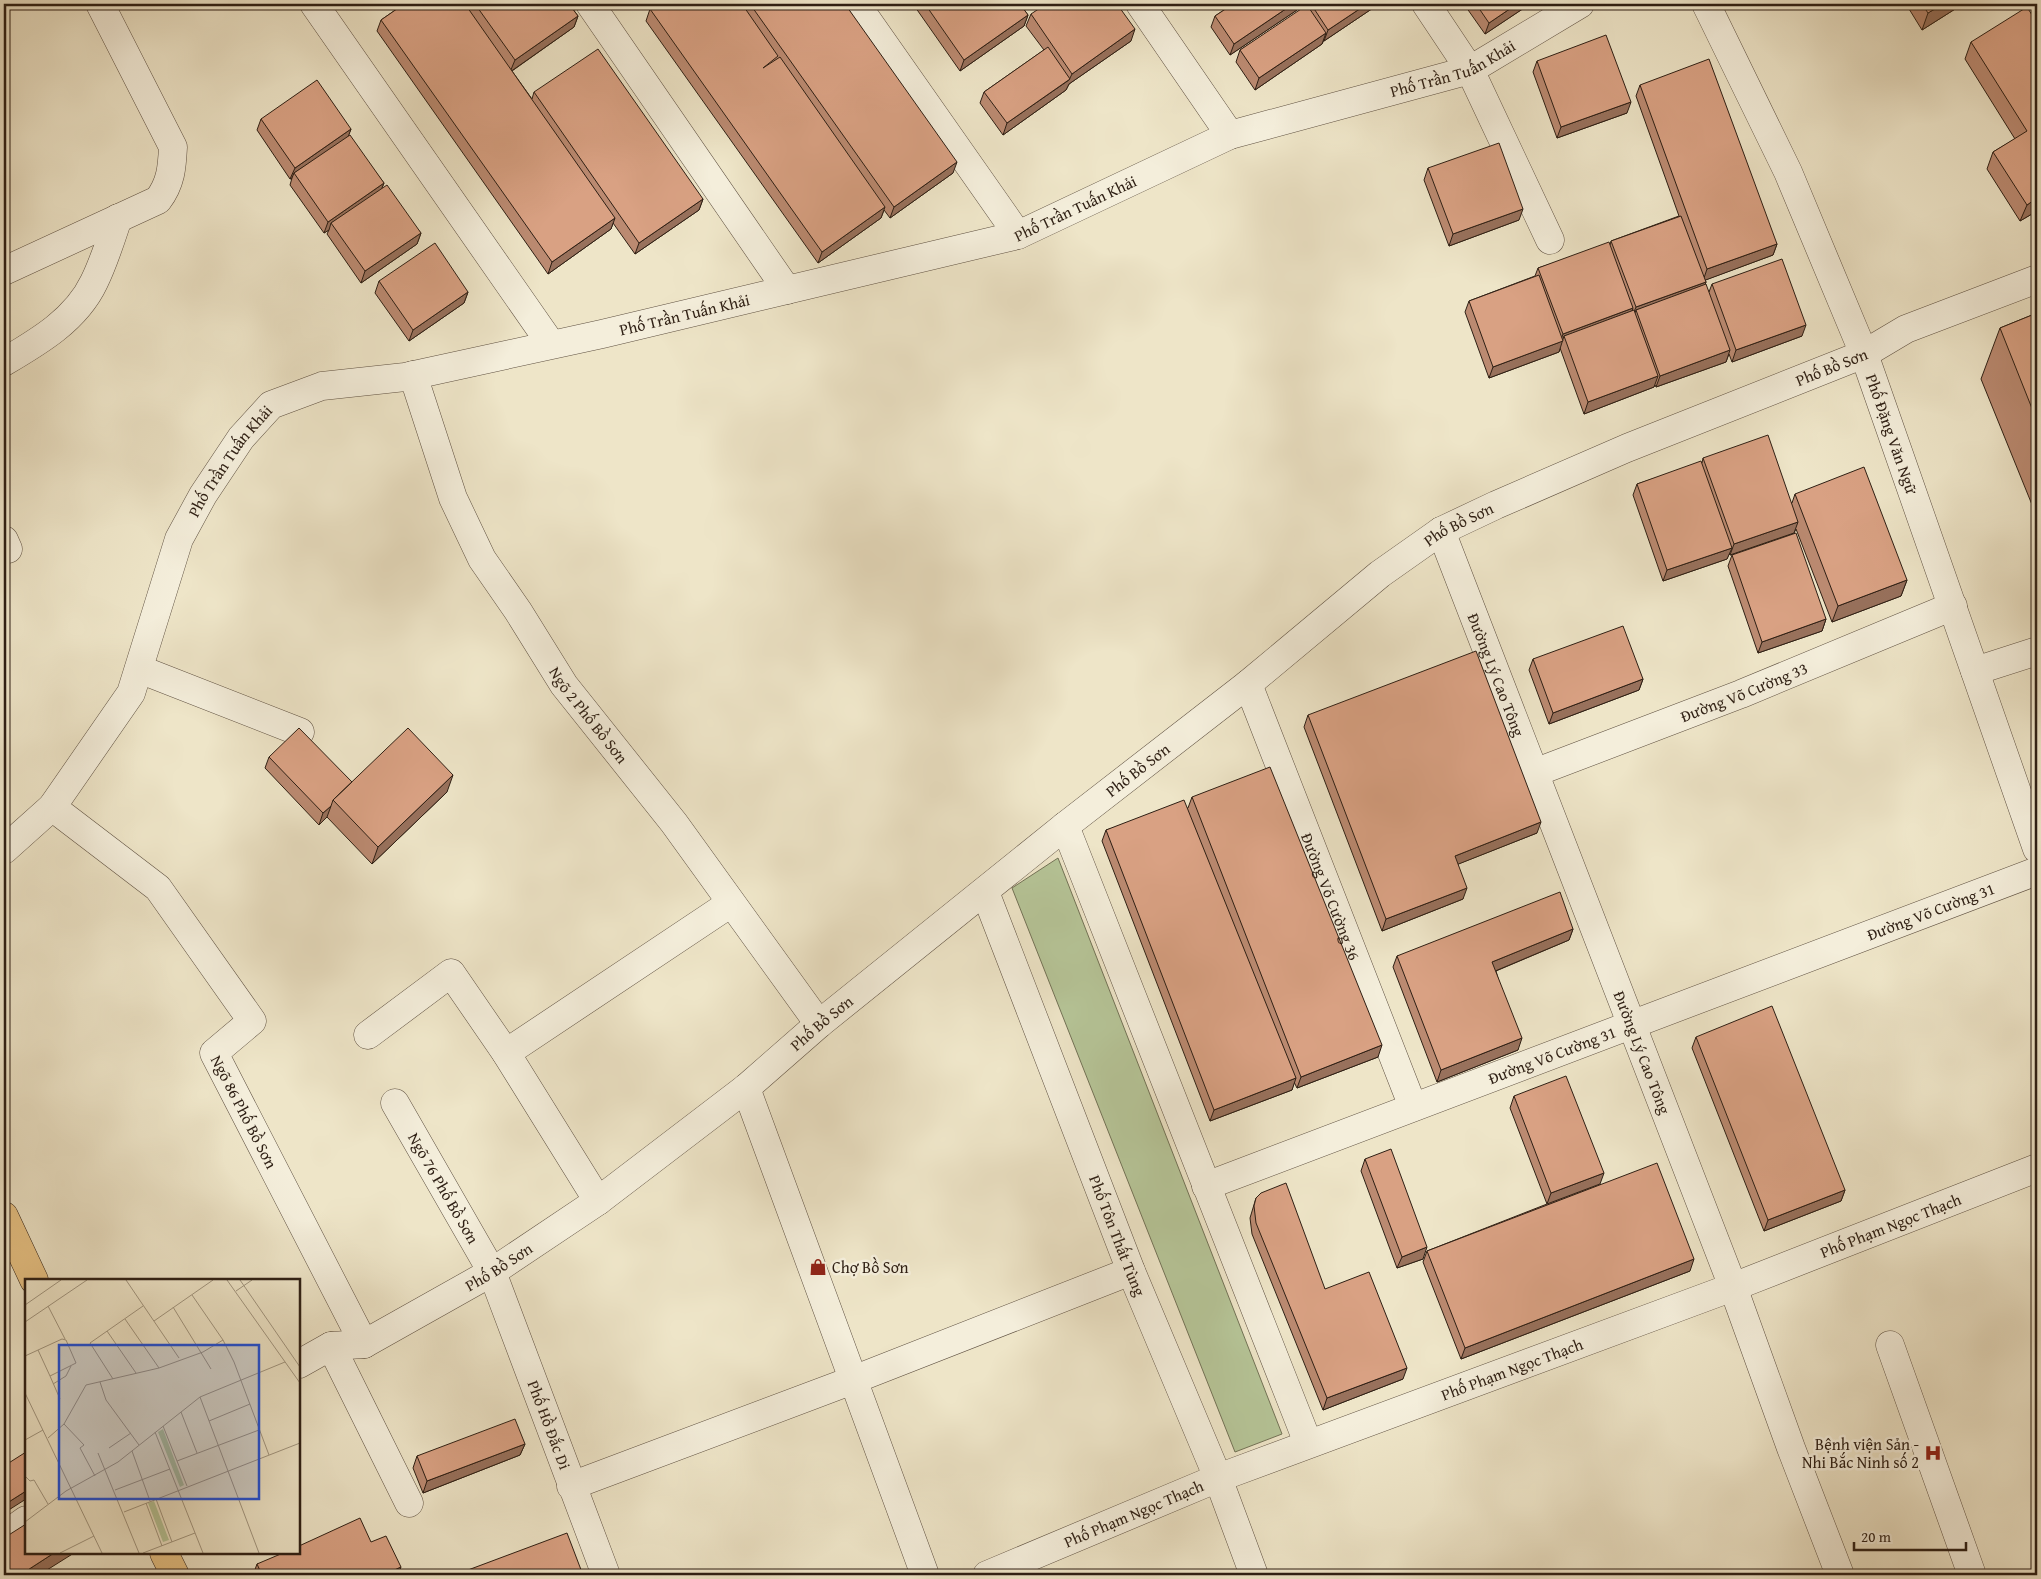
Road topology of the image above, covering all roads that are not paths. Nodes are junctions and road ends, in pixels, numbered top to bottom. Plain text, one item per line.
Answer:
1 (100, 4) edge
2 (314, 4) edge
3 (590, 4) edge
4 (856, 4) edge
5 (1140, 4) edge
6 (1426, 4) edge
7 (1580, 4) edge
8 (1706, 4) edge
9 (1470, 70) junction
10 (1230, 135) junction
11 (118, 218) junction
12 (1018, 234) junction
13 (1550, 240) dead end
14 (4, 271) edge
15 (2037, 279) edge
16 (787, 290) junction
17 (551, 344) junction
18 (1864, 354) junction
19 (4, 362) edge
20 (413, 376) junction
21 (1441, 531) junction
22 (1953, 606) junction
23 (2037, 651) edge
24 (139, 669) junction
25 (1976, 670) junction
26 (1248, 684) junction
27 (300, 732) edge
28 (1534, 773) junction
29 (52, 807) junction
30 (1065, 826) junction
31 (2037, 849) edge
32 (4, 850) edge
33 (2037, 871) edge
34 (985, 892) junction
35 (731, 903) junction
36 (819, 1024) junction
37 (1632, 1024) junction
38 (368, 1035) dead end
39 (506, 1054) junction
40 (746, 1088) junction
41 (395, 1103) dead end
42 (1413, 1107) junction
43 (2037, 1168) edge
44 (1206, 1186) junction
45 (598, 1201) junction
46 (4, 1216) edge
47 (1131, 1270) junction
48 (492, 1272) junction
49 (34, 1279) edge
50 (1733, 1287) junction
51 (364, 1344) junction
52 (1890, 1345) dead end
53 (332, 1346) junction
54 (300, 1363) edge
55 (853, 1380) junction
56 (1308, 1443) junction
57 (1218, 1478) junction
58 (571, 1486) junction
59 (409, 1503) dead end
60 (25, 1521) edge
61 (4, 1536) edge
62 (164, 1554) edge
63 (175, 1575) edge
64 (606, 1575) edge
65 (925, 1575) edge
66 (988, 1575) edge
67 (1254, 1575) edge
68 (1840, 1575) edge
69 (1972, 1575) edge

1 - 11 street
2 - 17 street
3 - 16 street
4 - 12 street
5 - 10 street
6 - 9 street
7 - 9 street, Phố Trần Tuấn Khải
8 - 18 street, Phố Đặng Văn Ngữ
9 - 10 street, Phố Trần Tuấn Khải
9 - 13 street
10 - 12 street, Phố Trần Tuấn Khải
11 - 14 street
11 - 19 street
12 - 16 street, Phố Trần Tuấn Khải
15 - 18 street, Phố Bồ Sơn
16 - 17 street, Phố Trần Tuấn Khải
17 - 20 street, Phố Trần Tuấn Khải
18 - 21 street, Phố Bồ Sơn
18 - 22 street, Phố Đặng Văn Ngữ
20 - 24 street, Phố Trần Tuấn Khải
20 - 35 street, Ngõ 2 Phố Bồ Sơn
21 - 26 street, Phố Bồ Sơn
21 - 28 street, Đường Lý Cao Tông
22 - 25 street, Phố Đặng Văn Ngữ
22 - 28 street, Đường Võ Cường 33
23 - 25 street
24 - 27 street
24 - 29 street, Phố Trần Tuấn Khải
25 - 31 street, Phố Đặng Văn Ngữ
26 - 30 street, Phố Bồ Sơn
26 - 42 street, Đường Võ Cường 36
28 - 37 street, Đường Lý Cao Tông
29 - 32 street, Phố Trần Tuấn Khải
29 - 51 street, Ngõ 86 Phố Bồ Sơn
30 - 34 street, Phố Bồ Sơn
30 - 44 street
33 - 37 street, Đường Võ Cường 31
34 - 36 street, Phố Bồ Sơn
34 - 47 street, Phố Tôn Thất Tùng
35 - 36 street, Ngõ 2 Phố Bồ Sơn
35 - 39 street
36 - 40 street, Phố Bồ Sơn
37 - 42 street, Đường Võ Cường 31
37 - 50 street, Đường Lý Cao Tông
38 - 39 street
39 - 45 street
40 - 45 street, Phố Bồ Sơn
40 - 55 street
41 - 48 street, Ngõ 76 Phố Bồ Sơn
42 - 44 street, Đường Võ Cường 31
43 - 50 street, Phố Phạm Ngọc Thạch
44 - 56 street
45 - 48 street, Phố Bồ Sơn
46 - 49 highway
47 - 55 street
47 - 57 street, Phố Tôn Thất Tùng
48 - 51 street, Phố Bồ Sơn
48 - 58 street, Phố Hồ Đắc Di
50 - 56 street, Phố Phạm Ngọc Thạch
50 - 68 street, Đường Lý Cao Tông
51 - 53 street, Phố Bồ Sơn
52 - 69 street
53 - 54 street, Phố Bồ Sơn
53 - 59 street
55 - 58 street
55 - 65 street
56 - 57 street, Phố Phạm Ngọc Thạch
57 - 66 street, Phố Phạm Ngọc Thạch
57 - 67 street, Phố Tôn Thất Tùng
58 - 64 street, Phố Hồ Đắc Di
60 - 61 street
62 - 63 highway

